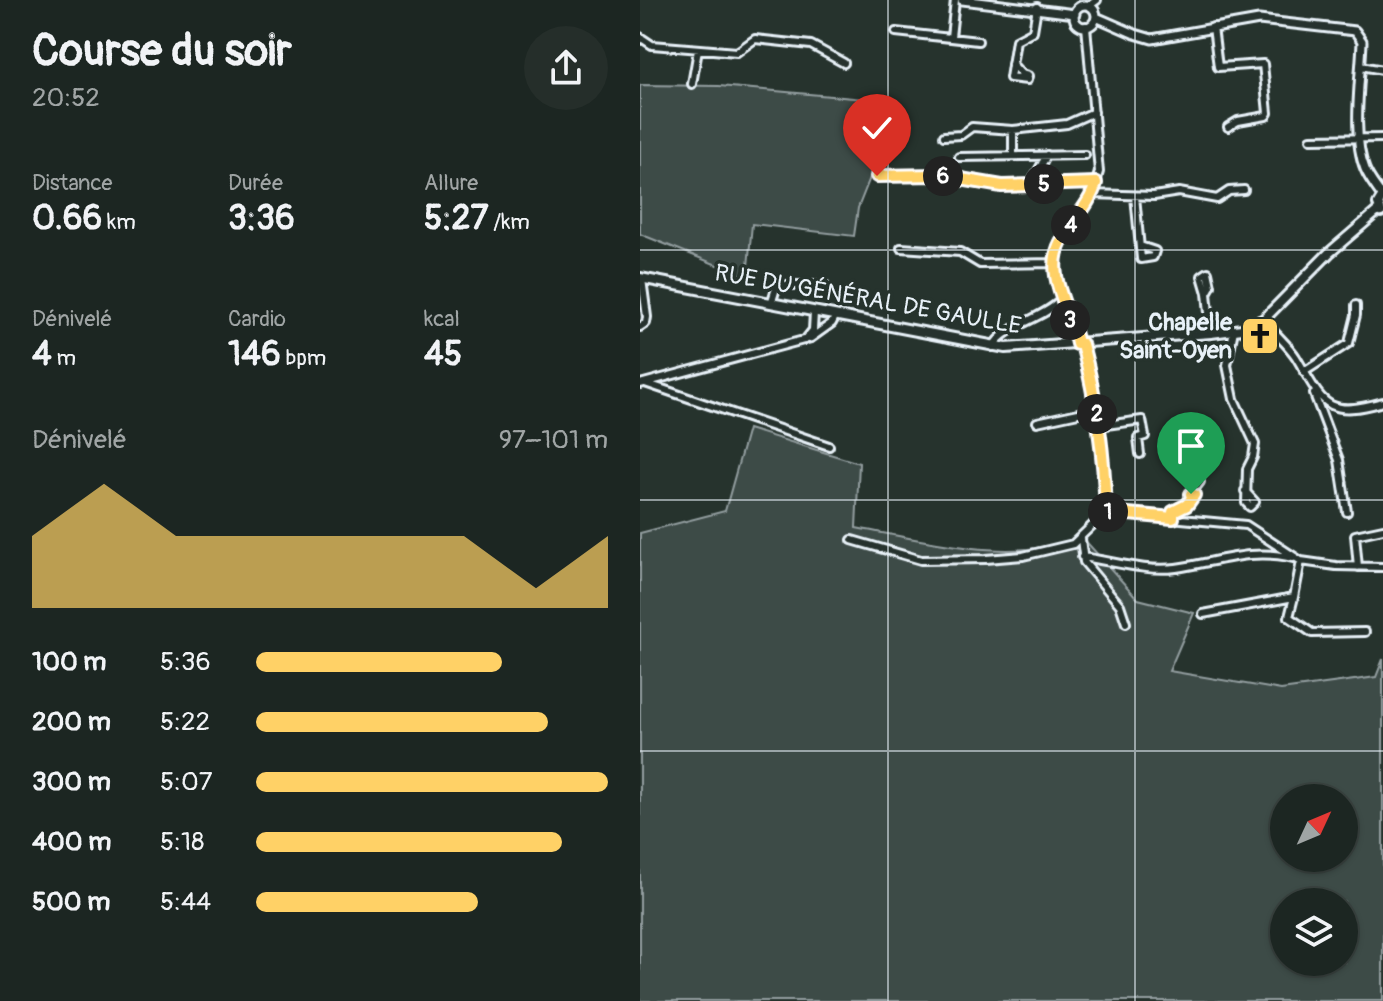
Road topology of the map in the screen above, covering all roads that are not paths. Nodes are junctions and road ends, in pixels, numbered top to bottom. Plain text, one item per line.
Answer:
1 (955, 0) edge
2 (962, 0) edge
3 (1097, 0) edge
4 (1089, 6) junction
5 (1037, 7) junction
6 (1075, 14) junction
7 (1096, 17) junction
8 (1086, 26) junction
9 (1213, 27) junction
10 (896, 32) dead end
11 (640, 37) edge
12 (951, 37) junction
13 (978, 41) dead end
14 (698, 50) junction
15 (844, 63) dead end
16 (1012, 64) dead end
17 (1361, 66) junction
18 (1383, 70) edge
19 (692, 84) dead end
20 (1094, 112) junction
21 (1228, 127) dead end
22 (1013, 130) junction
23 (944, 136) dead end
24 (1383, 138) edge
25 (1311, 139) dead end
26 (1359, 139) junction
27 (1013, 155) junction
28 (1047, 155) junction
29 (1085, 155) dead end
30 (959, 157) dead end
31 (877, 176) dead end
32 (1096, 183) junction
33 (1030, 185) junction
34 (1244, 190) dead end
35 (1092, 194) junction
36 (1135, 196) junction
37 (1382, 196) edge
38 (1381, 212) edge
39 (1140, 246) dead end
40 (901, 248) dead end
41 (1055, 263) junction
42 (641, 278) edge
43 (825, 285) dead end
44 (1207, 293) dead end
45 (1061, 300) junction
46 (771, 304) junction
47 (1356, 305) dead end
48 (814, 312) junction
49 (835, 317) junction
50 (1264, 319) junction
51 (640, 327) edge
52 (1234, 330) junction
53 (1211, 333) junction
54 (805, 340) junction
55 (1079, 344) junction
56 (993, 347) junction
57 (1304, 372) junction
58 (642, 384) edge
59 (1311, 387) junction
60 (1383, 402) edge
61 (1097, 409) junction
62 (1037, 422) dead end
63 (1099, 426) junction
64 (829, 446) dead end
65 (1140, 454) dead end
66 (1194, 479) dead end
67 (1245, 491) dead end
68 (1106, 512) junction
69 (1347, 512) dead end
70 (1173, 518) junction
71 (1383, 529) edge
72 (1081, 539) junction
73 (852, 540) dead end
74 (1082, 557) junction
75 (1299, 560) junction
76 (1358, 567) junction
77 (1383, 567) edge
78 (1294, 597) junction
79 (1203, 614) dead end
80 (1126, 623) dead end
81 (1365, 632) dead end

1 - 12 street
2 - 5 street
3 - 4 street
4 - 6 street
4 - 7 street
5 - 6 street
5 - 16 street
6 - 8 street
7 - 8 street
7 - 9 street
8 - 20 street
9 - 17 street
9 - 21 street
10 - 12 street
11 - 14 street
12 - 13 street
14 - 15 street
14 - 19 street
17 - 18 street
17 - 26 street
20 - 22 street
20 - 32 street
22 - 23 street
22 - 27 street
24 - 26 street
25 - 26 street
26 - 37 street
27 - 28 street
27 - 30 street
28 - 29 street
28 - 33 street
31 - 33 street
32 - 33 street
32 - 35 street
34 - 36 street
35 - 36 street
35 - 41 street
36 - 39 street
37 - 38 main road
38 - 50 main road, RUE DU GÉNÉRAL DE GAULLE
40 - 41 street
41 - 45 street
42 - 46 main road, RUE DU GÉNÉRAL DE GAULLE
42 - 51 street
43 - 46 street
44 - 53 street
45 - 55 street
45 - 56 street
46 - 48 main road, RUE DU GÉNÉRAL DE GAULLE
47 - 57 street
48 - 49 main road, RUE DU GÉNÉRAL DE GAULLE
48 - 54 street
49 - 54 street
49 - 56 main road, RUE DU GÉNÉRAL DE GAULLE
50 - 52 main road, RUE DU GÉNÉRAL DE GAULLE
50 - 57 street
52 - 53 main road, RUE DU GÉNÉRAL DE GAULLE
52 - 67 street
53 - 55 main road, RUE DU GÉNÉRAL DE GAULLE
54 - 58 street
55 - 56 main road, RUE DU GÉNÉRAL DE GAULLE
55 - 61 street
57 - 59 street
58 - 64 street
59 - 60 street
59 - 69 street
61 - 62 street
61 - 63 street
63 - 65 street
63 - 68 street
66 - 70 street
68 - 70 street
68 - 72 street
70 - 75 street
71 - 76 street
72 - 73 street
72 - 74 street
74 - 75 street
74 - 80 street
75 - 76 street
75 - 78 street
76 - 77 street
78 - 79 street
78 - 81 street

